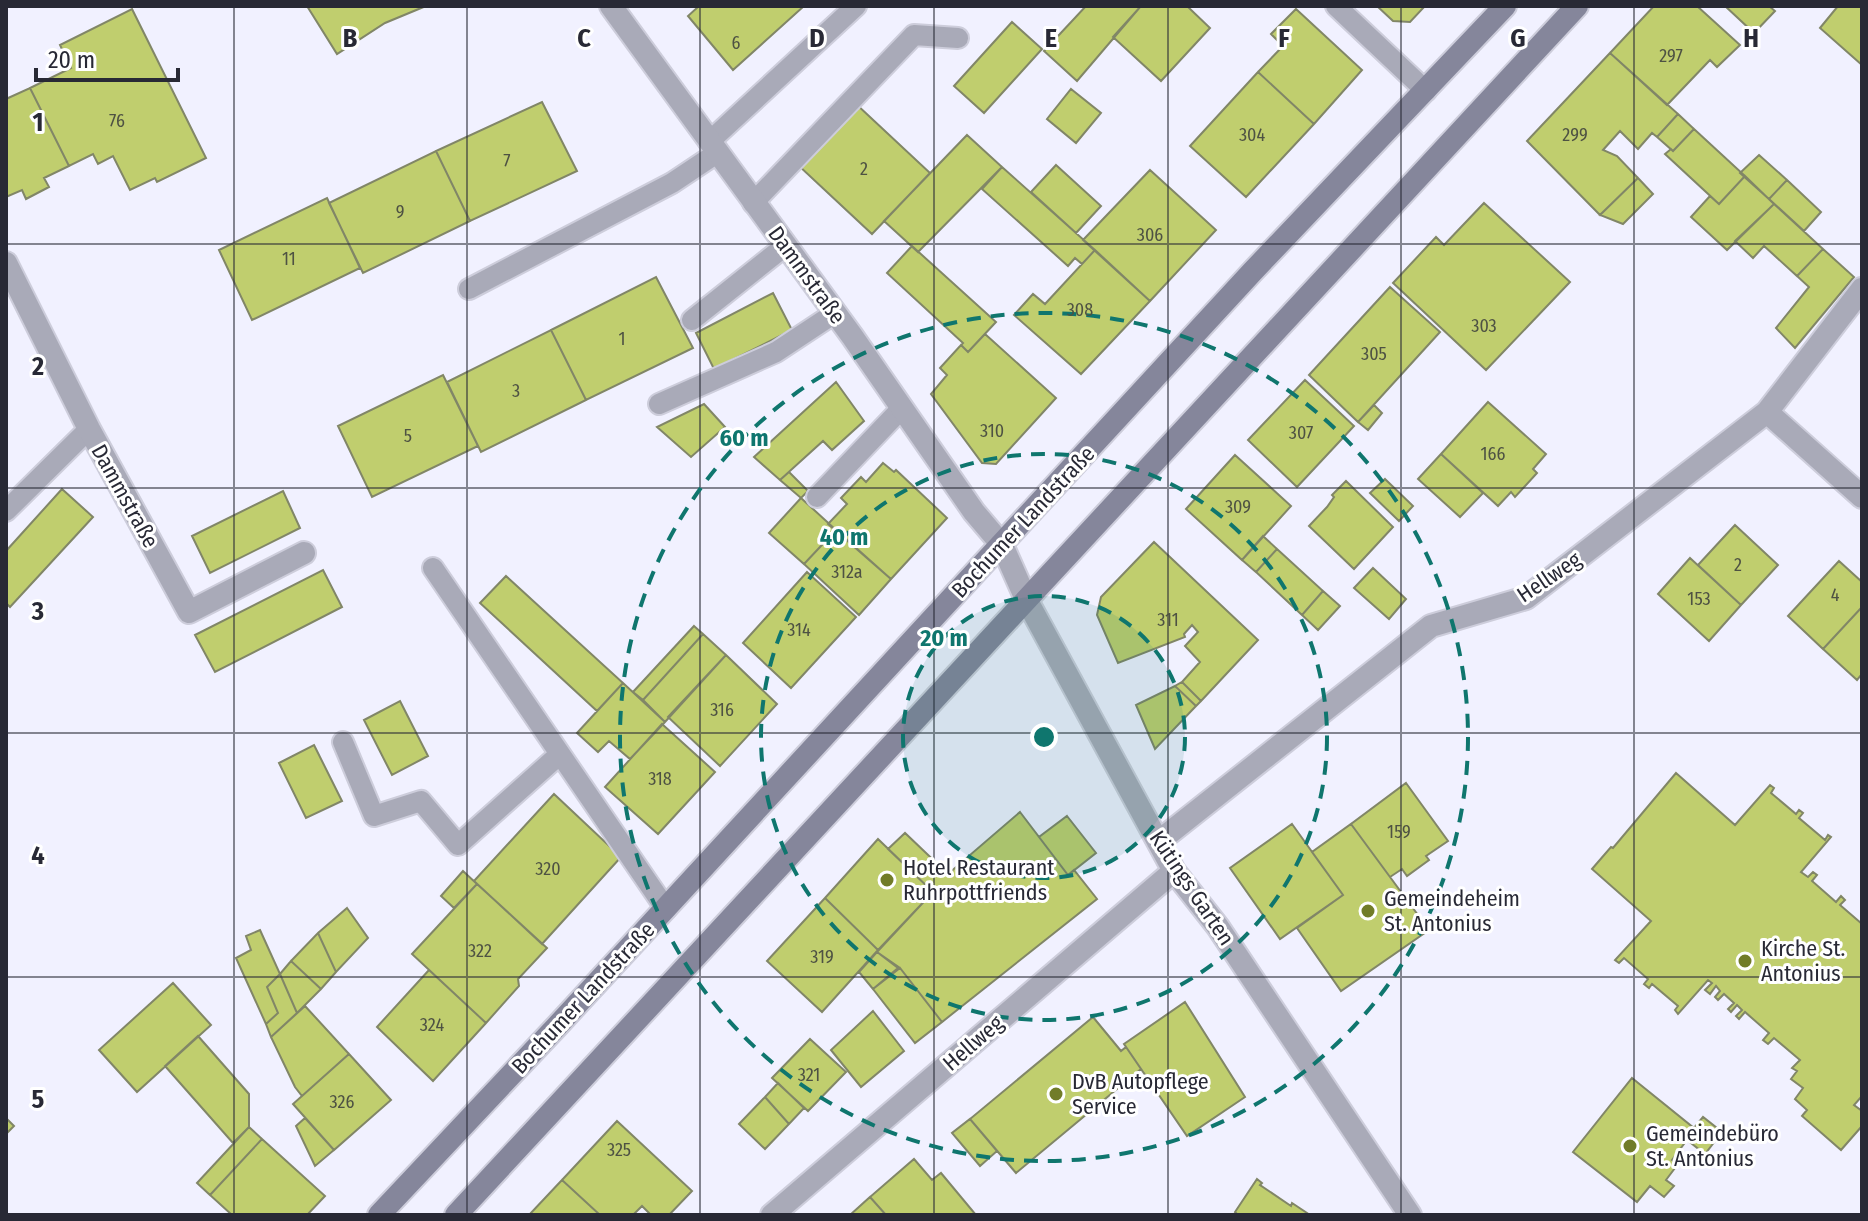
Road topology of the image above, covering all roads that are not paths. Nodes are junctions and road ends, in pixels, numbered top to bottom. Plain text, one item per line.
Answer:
1 (611, 6) edge
2 (856, 6) edge
3 (1336, 6) edge
4 (1505, 6) edge
5 (1577, 6) edge
6 (958, 38) dead end
7 (1426, 91) junction
8 (713, 147) junction
9 (753, 203) junction
10 (785, 246) junction
11 (6, 263) edge
12 (469, 289) dead end
13 (1862, 289) edge
14 (835, 313) junction
15 (692, 320) dead end
16 (659, 404) dead end
17 (902, 408) junction
18 (1767, 412) junction
19 (89, 429) junction
20 (817, 497) dead end
21 (1862, 497) edge
22 (6, 511) edge
23 (1002, 545) junction
24 (304, 553) dead end
25 (433, 568) dead end
26 (1026, 599) junction
27 (343, 742) dead end
28 (560, 754) junction
29 (1158, 842) junction
30 (1174, 871) junction
31 (666, 909) junction
32 (379, 1215) edge
33 (456, 1215) edge
34 (772, 1215) edge
35 (1410, 1215) edge

1 - 8 street, Dammstraße
2 - 8 lane
3 - 7 lane
4 - 7 main road, Bochumer Landstraße
5 - 26 main road
6 - 9 lane
7 - 23 main road, Bochumer Landstraße
8 - 9 street, Dammstraße
8 - 12 lane
9 - 10 street, Dammstraße
10 - 14 street, Dammstraße
10 - 15 lane
11 - 19 street, Dammstraße
13 - 18 street, Hellweg
14 - 16 lane
14 - 17 street, Dammstraße
17 - 20 lane
17 - 23 street, Dammstraße
18 - 21 street
18 - 29 street, Hellweg
19 - 22 lane
19 - 24 street, Dammstraße
23 - 26 street, Kütings Garten
23 - 31 main road, Bochumer Landstraße
25 - 28 lane
26 - 29 street, Kütings Garten
26 - 33 main road
27 - 28 lane
28 - 31 lane
29 - 30 street, Kütings Garten
30 - 34 street, Hellweg
30 - 35 street, Kütings Garten
31 - 32 main road, Bochumer Landstraße

